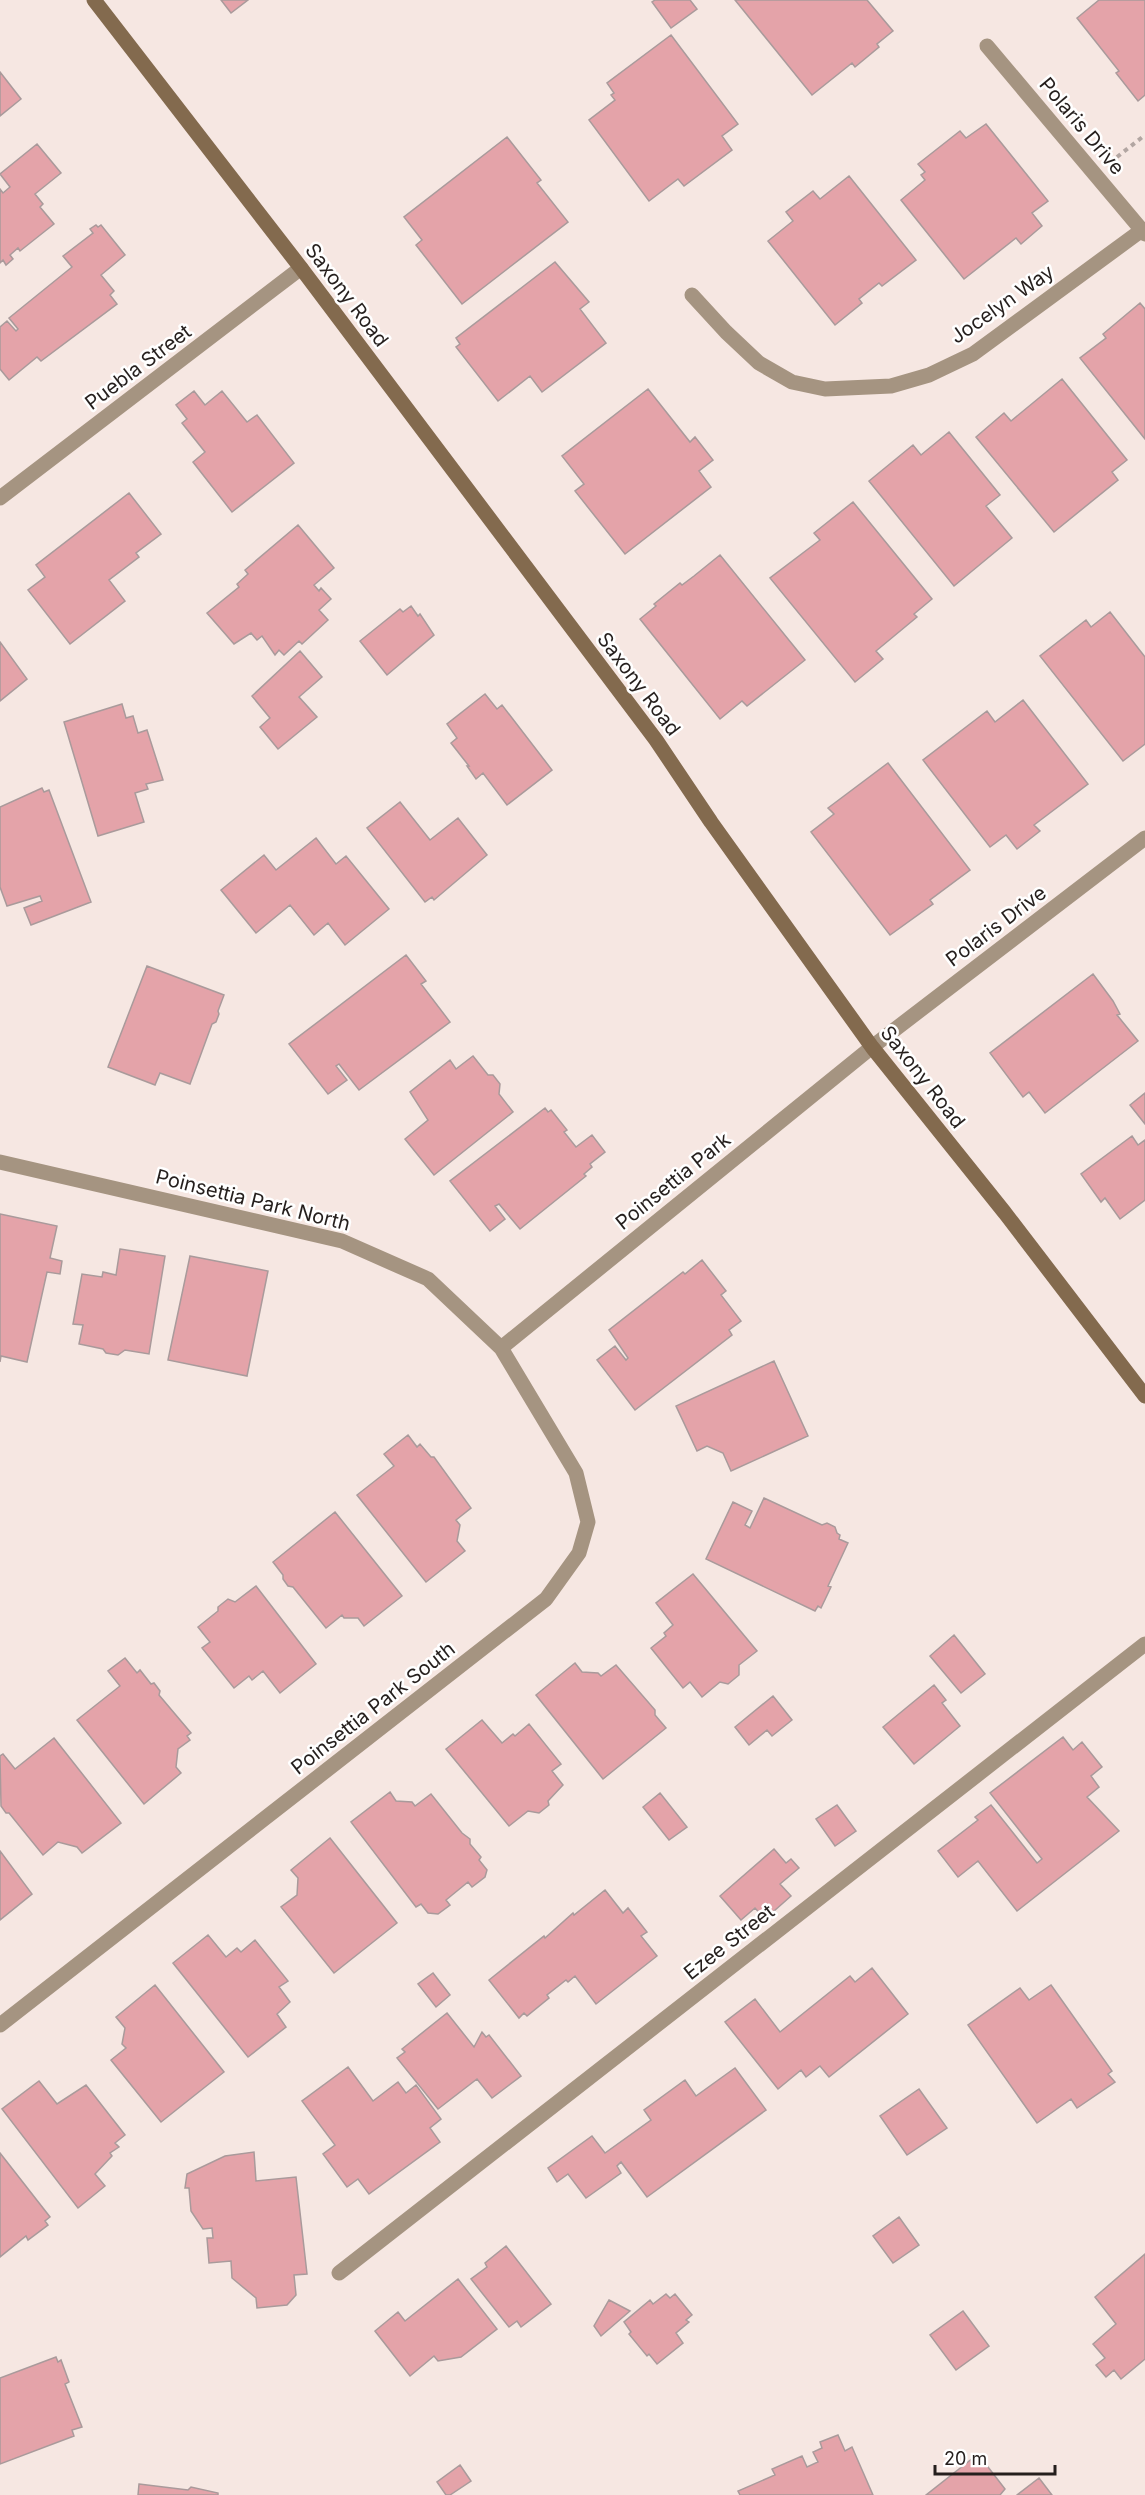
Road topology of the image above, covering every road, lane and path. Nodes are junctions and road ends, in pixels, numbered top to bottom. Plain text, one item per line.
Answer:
1 (94, 0) edge
2 (987, 46) dead end
3 (1145, 135) edge
4 (1095, 174) junction
5 (1143, 232) edge
6 (301, 268) junction
7 (692, 295) dead end
8 (0, 498) edge
9 (1145, 838) edge
10 (872, 1047) junction
11 (0, 1162) edge
12 (501, 1348) junction
13 (1145, 1396) edge
14 (1145, 1644) edge
15 (0, 2025) edge
16 (339, 2273) dead end

1 - 6 street, Saxony Road
2 - 4 street, Polaris Drive
3 - 4 path
4 - 5 street, Polaris Drive
5 - 7 street, Jocelyn Way
6 - 8 street, Puebla Street
6 - 10 street, Saxony Road
9 - 10 street, Polaris Drive
10 - 12 street, Poinsettia Park
10 - 13 street, Saxony Road
11 - 12 street, Poinsettia Park North
12 - 15 street, Poinsettia Park South
14 - 16 street, Ezee Street

